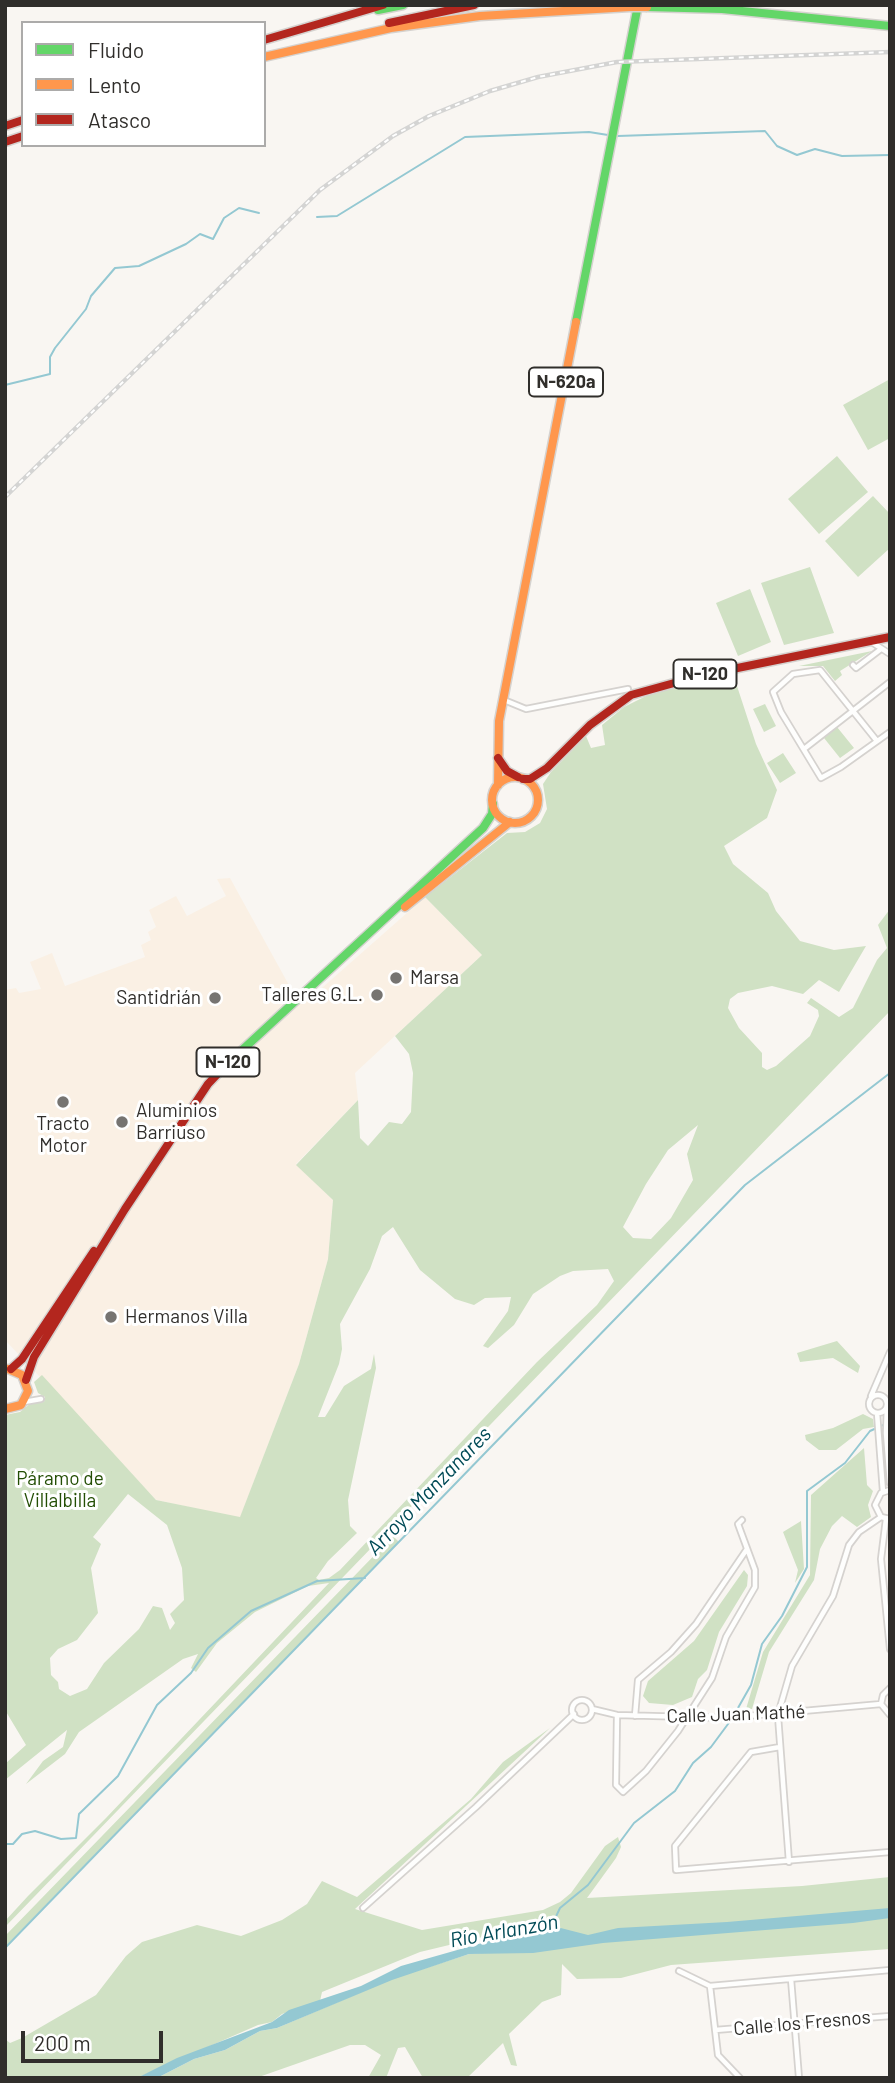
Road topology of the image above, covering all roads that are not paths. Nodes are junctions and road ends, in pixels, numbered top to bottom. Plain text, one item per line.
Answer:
1 (383, 5) edge
2 (403, 5) edge
3 (474, 5) edge
4 (634, 6) edge
5 (648, 7) edge
6 (355, 15) junction
7 (890, 26) edge
8 (266, 39) edge
9 (278, 53) junction
10 (266, 56) edge
11 (890, 637) edge
12 (869, 641) junction
13 (881, 649) junction
14 (890, 654) edge
15 (853, 665) dead end
16 (889, 685) edge
17 (628, 689) dead end
18 (504, 700) junction
19 (853, 710) junction
20 (890, 732) edge
21 (877, 741) junction
22 (804, 749) junction
23 (498, 758) junction
24 (547, 768) junction
25 (521, 778) junction
26 (498, 785) junction
27 (537, 794) junction
28 (493, 804) junction
29 (510, 822) junction
30 (362, 941) junction
31 (125, 1209) junction
32 (890, 1352) edge
33 (8, 1369) edge
34 (877, 1380) junction
35 (27, 1384) junction
36 (882, 1395) junction
37 (869, 1400) junction
38 (23, 1403) junction
39 (887, 1406) junction
40 (6, 1410) edge
41 (877, 1413) junction
42 (883, 1433) junction
43 (888, 1444) edge
44 (890, 1483) edge
45 (890, 1490) edge
46 (883, 1492) junction
47 (885, 1518) edge
48 (741, 1520) dead end
49 (747, 1549) junction
50 (890, 1648) edge
51 (890, 1688) edge
52 (881, 1704) junction
53 (592, 1709) junction
54 (574, 1714) junction
55 (617, 1715) junction
56 (890, 1715) edge
57 (635, 1716) junction
58 (778, 1716) junction
59 (686, 1718) junction
60 (780, 1747) junction
61 (890, 1852) edge
62 (789, 1862) junction
63 (363, 1908) dead end
64 (890, 1970) edge
65 (679, 1971) dead end
66 (791, 1979) junction
67 (709, 1986) junction
68 (890, 2016) edge
69 (795, 2024) junction
70 (715, 2030) junction
71 (740, 2078) edge
72 (799, 2078) edge

1 - 6 highway
2 - 6 highway
3 - 9 highway
4 - 5 highway, bridge
4 - 9 highway
4 - 18 highway, N-620a
5 - 7 highway
6 - 8 highway
9 - 10 highway
11 - 12 highway, N-120
12 - 13 street
12 - 24 highway, N-120
13 - 14 street
13 - 15 street
16 - 19 street
17 - 18 street
18 - 23 highway, N-620a
19 - 21 street
19 - 22 street
19 - 22 street
20 - 21 street
21 - 22 street
23 - 25 highway
23 - 26 highway, N-620a
24 - 25 highway, N-120
24 - 27 highway, N-120
25 - 26 highway, N-120
25 - 27 highway
26 - 28 highway, N-120
27 - 29 highway, N-120
28 - 29 highway
28 - 30 highway, N-120
29 - 30 highway, N-120
30 - 31 highway, N-120
31 - 33 highway, N-120
31 - 35 highway, N-120
32 - 34 street
33 - 35 highway, N-120
34 - 36 street
34 - 37 street
35 - 38 highway, N-120
35 - 38 street
36 - 37 street
36 - 39 street
37 - 41 street
38 - 40 highway
39 - 41 street
39 - 42 street
41 - 42 street
42 - 43 street
42 - 46 street
43 - 44 street
45 - 46 street
46 - 47 street
47 - 50 street
47 - 58 street
48 - 49 street
49 - 57 street
49 - 59 street
51 - 52 street
52 - 56 street
52 - 58 street, Calle Juan Mathé
53 - 54 street
53 - 54 street
53 - 55 street, Calle Juan Mathé
54 - 63 street
55 - 57 street, Calle Juan Mathé
55 - 59 street
57 - 59 street, Calle Juan Mathé
58 - 59 street, Calle Juan Mathé
58 - 60 street
60 - 62 street
60 - 62 street
61 - 62 street
64 - 66 street
65 - 67 street
66 - 67 street
66 - 69 street
67 - 70 street
68 - 69 street, Calle los Fresnos
69 - 70 street, Calle los Fresnos
69 - 72 street
70 - 71 street

